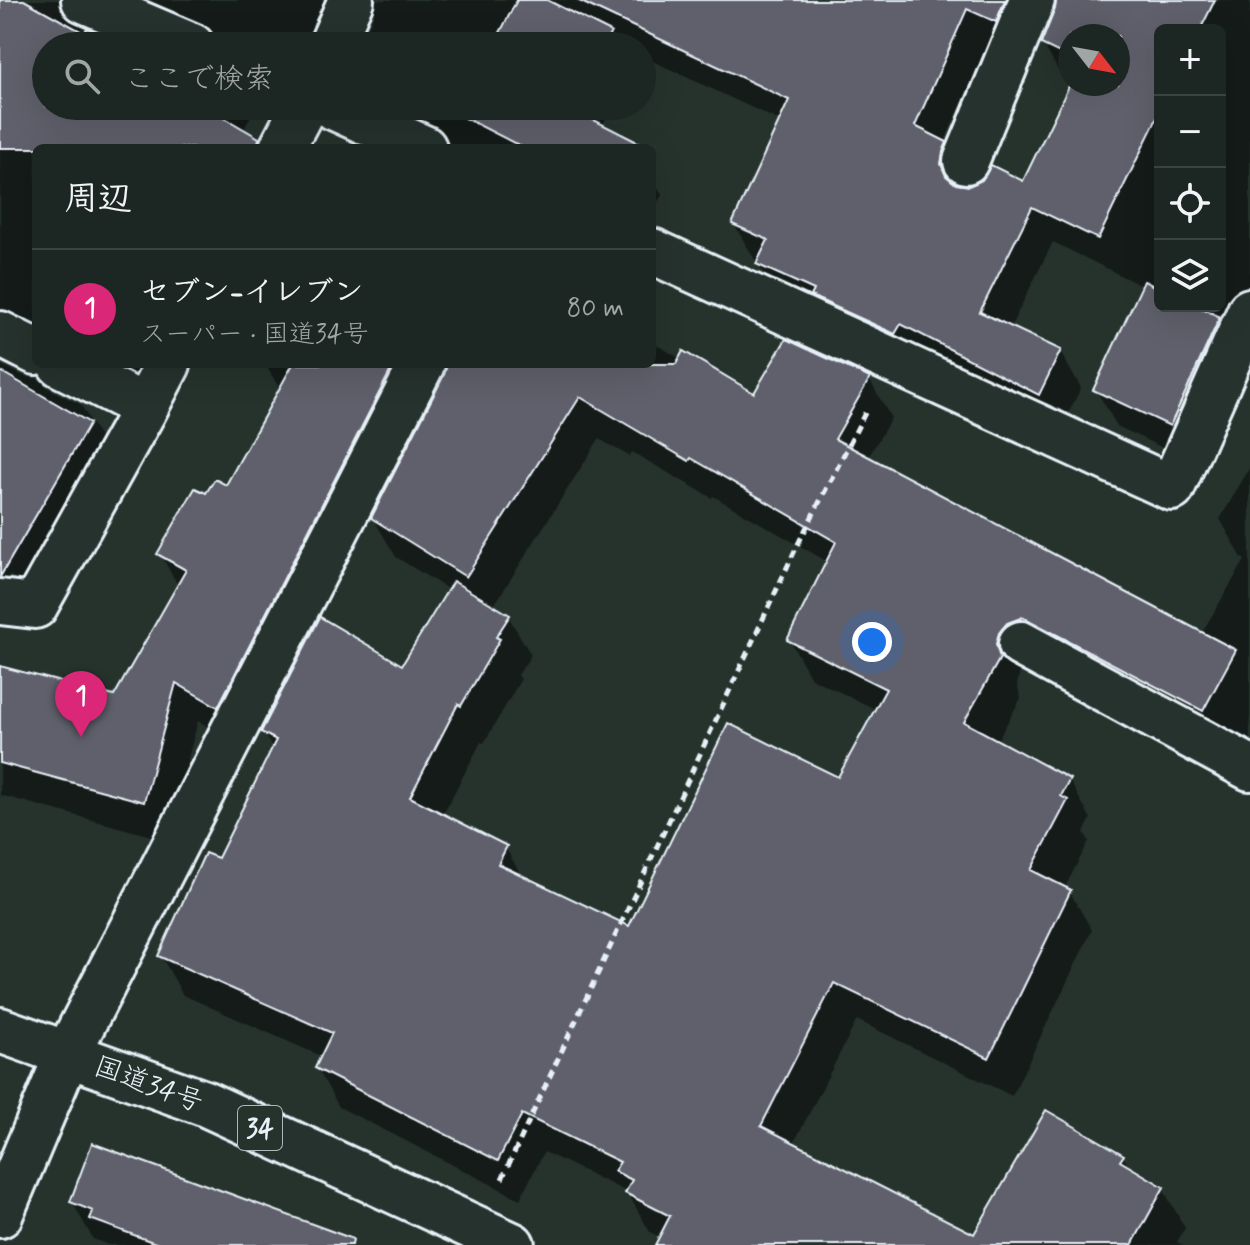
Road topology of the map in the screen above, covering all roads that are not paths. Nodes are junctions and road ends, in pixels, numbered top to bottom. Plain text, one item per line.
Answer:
1 (84, 0) edge
2 (351, 0) edge
3 (1032, 0) edge
4 (159, 32) edge
5 (337, 32) edge
6 (297, 120) edge
7 (362, 120) edge
8 (284, 144) edge
9 (415, 144) edge
10 (966, 161) dead end
11 (656, 253) edge
12 (1250, 311) edge
13 (0, 334) edge
14 (32, 350) edge
15 (68, 368) edge
16 (166, 368) edge
17 (420, 368) edge
18 (145, 407) junction
19 (0, 602) edge
20 (1021, 644) dead end
21 (1250, 768) edge
22 (0, 1030) edge
23 (68, 1053) junction
24 (0, 1215) edge
25 (496, 1237) edge

1 - 4 main road
2 - 5 main road
3 - 10 main road
6 - 8 main road
7 - 9 main road
11 - 12 main road
13 - 14 main road
15 - 18 main road
16 - 18 main road
17 - 23 main road
18 - 19 main road
20 - 21 main road
22 - 23 main road, 国道34号 / 34
23 - 24 main road
23 - 25 main road, 国道34号 / 34

